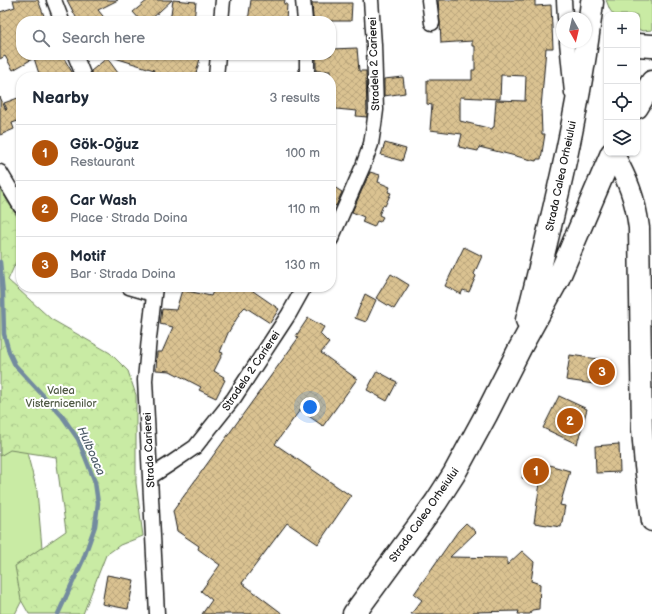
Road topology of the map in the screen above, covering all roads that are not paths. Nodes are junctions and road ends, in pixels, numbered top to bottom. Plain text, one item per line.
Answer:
1 (54, 0) edge
2 (222, 0) edge
3 (303, 0) edge
4 (371, 0) edge
5 (429, 0) edge
6 (564, 0) edge
7 (591, 1) edge
8 (565, 12) edge
9 (60, 16) edge
10 (222, 16) edge
11 (305, 16) edge
12 (432, 23) dead end
13 (604, 26) edge
14 (640, 45) edge
15 (652, 46) edge
16 (568, 48) edge
17 (77, 60) edge
18 (218, 60) edge
19 (307, 60) edge
20 (82, 72) edge
21 (216, 72) edge
22 (307, 72) edge
23 (652, 82) edge
24 (652, 96) edge
25 (640, 103) edge
26 (640, 106) edge
27 (574, 114) junction
28 (612, 156) edge
29 (615, 156) edge
30 (0, 172) edge
31 (16, 199) edge
32 (336, 228) edge
33 (154, 292) edge
34 (301, 292) edge
35 (647, 340) edge
36 (520, 348) junction
37 (150, 477) junction
38 (652, 521) edge
39 (157, 614) edge
40 (354, 614) edge

1 - 9 street
2 - 10 street
3 - 11 street
4 - 32 street, Stradela 2 Carierei
5 - 12 street
6 - 8 street
7 - 13 main road
7 - 27 main road, Strada Calea Orheiului
14 - 15 main road
16 - 27 street
17 - 20 street
18 - 21 street
19 - 22 street
23 - 25 main road
24 - 26 main road
27 - 36 main road, Strada Calea Orheiului
28 - 36 main road, Strada Calea Orheiului
29 - 35 main road
30 - 31 street
33 - 37 street, Strada Carierei
34 - 37 street, Stradela 2 Carierei
35 - 38 main road
36 - 40 main road, Strada Calea Orheiului
37 - 39 street, Strada Carierei

